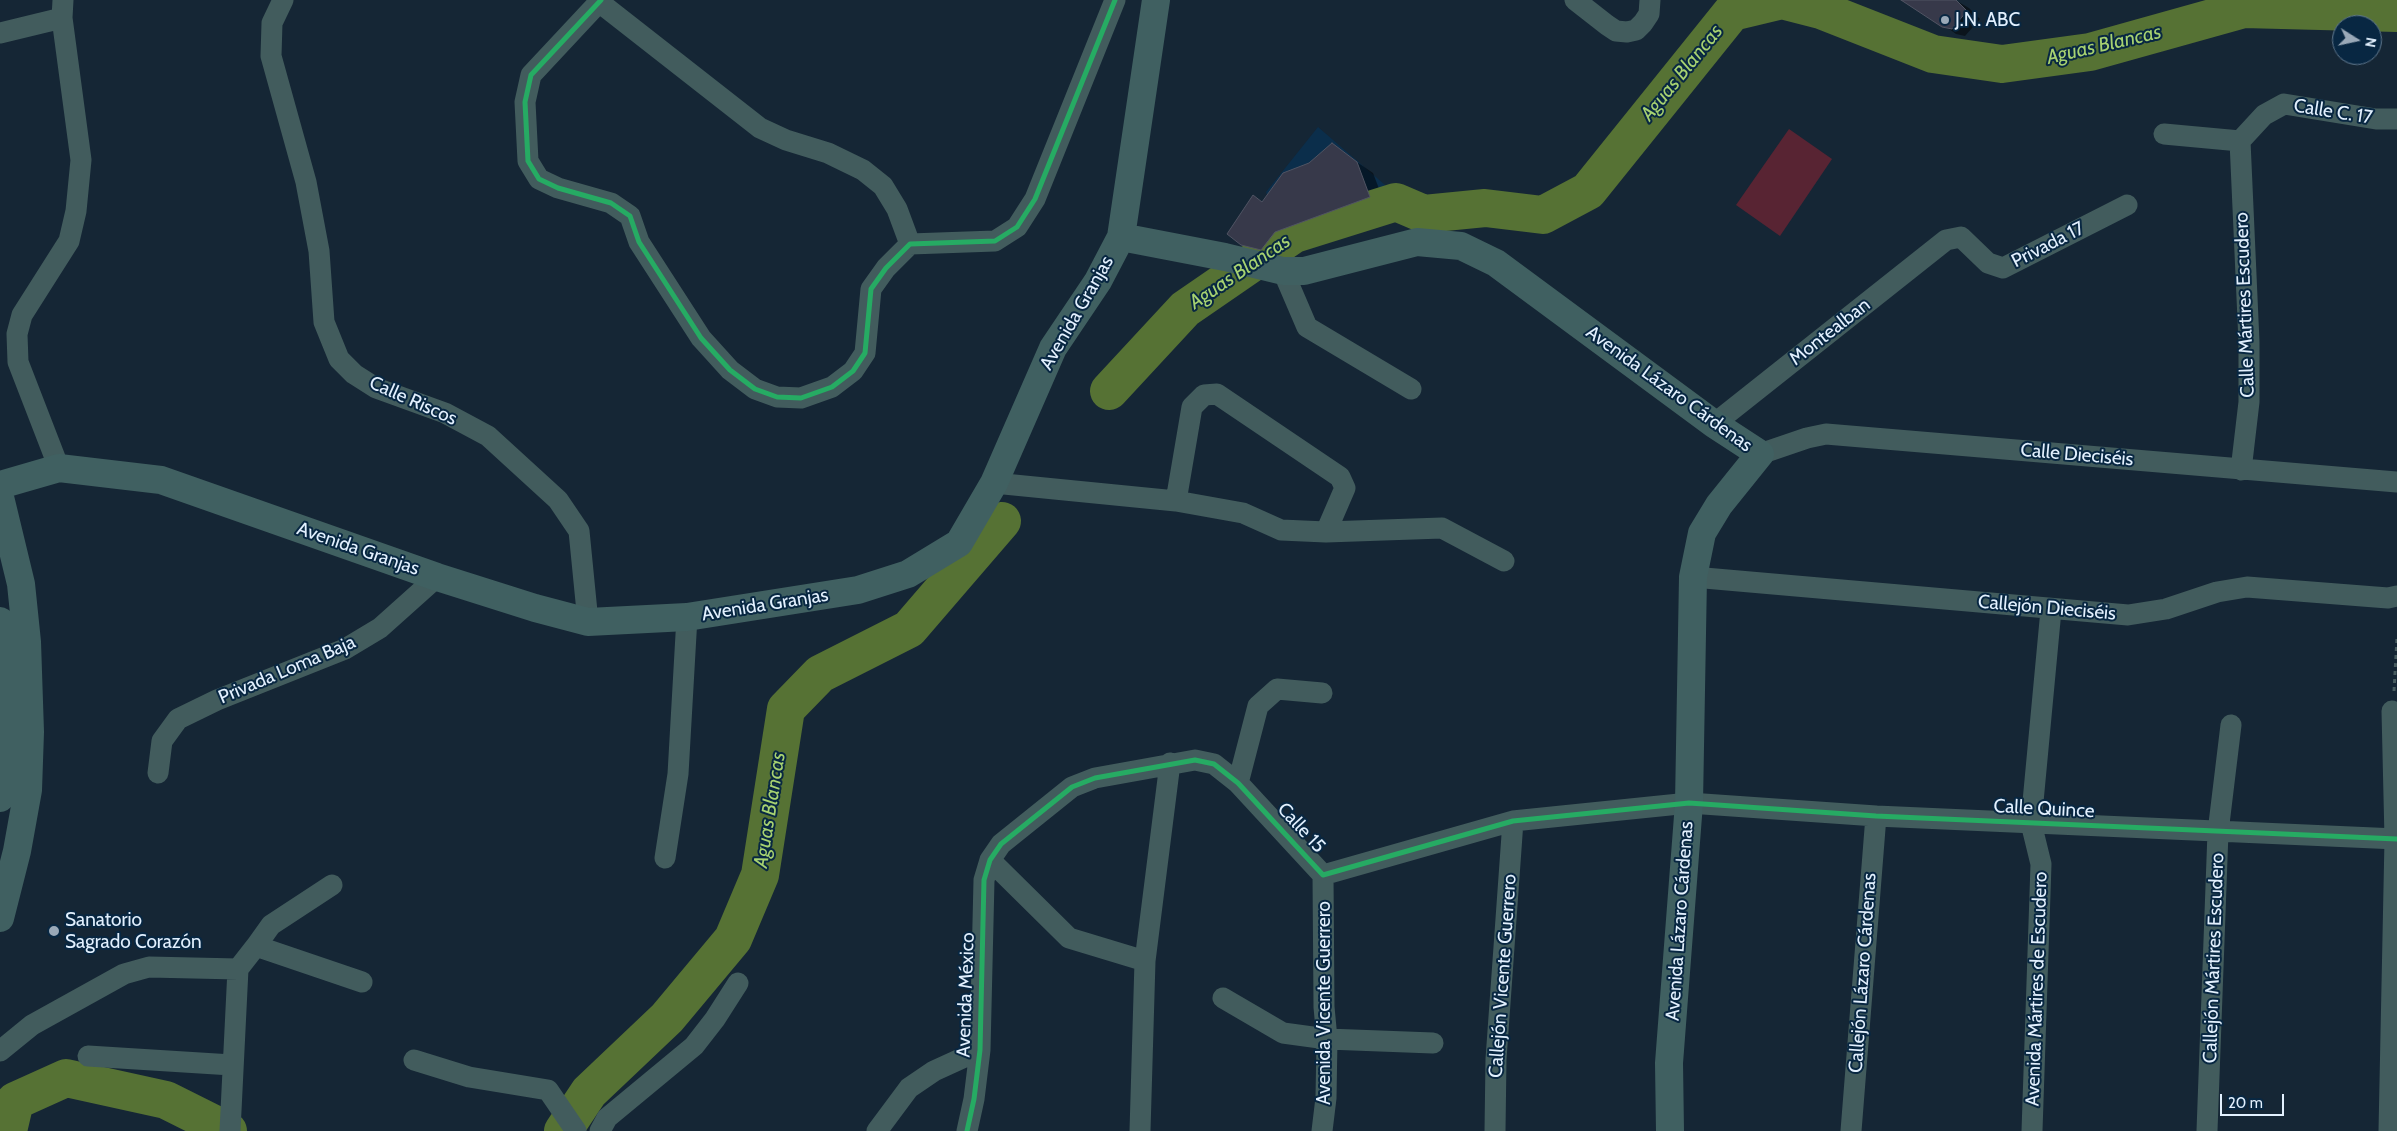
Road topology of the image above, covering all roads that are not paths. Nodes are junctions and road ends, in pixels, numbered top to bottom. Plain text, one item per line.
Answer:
1 (283, 0) edge
2 (1115, 0) edge
3 (1156, 0) edge
4 (1575, 0) edge
5 (1650, 0) edge
6 (600, 1) edge
7 (62, 9) edge
8 (0, 33) edge
9 (2397, 119) edge
10 (2164, 134) dead end
11 (2240, 141) junction
12 (2127, 205) dead end
13 (1121, 237) junction
14 (1946, 240) joint
15 (910, 244) junction
16 (1283, 271) junction
17 (1411, 389) dead end
18 (1714, 424) junction
19 (1760, 454) junction
20 (59, 468) junction
21 (2241, 470) junction
22 (2397, 482) edge
23 (994, 483) junction
24 (0, 484) edge
25 (0, 498) edge
26 (1176, 501) junction
27 (1326, 532) junction
28 (1504, 561) dead end
29 (437, 577) junction
30 (1693, 577) junction
31 (2397, 596) edge
32 (2051, 610) junction
33 (687, 617) junction
34 (0, 621) edge
35 (588, 622) junction
36 (1322, 693) dead end
37 (2392, 711) road end
38 (2231, 725) dead end
39 (1170, 763) junction
40 (158, 774) dead end
41 (1238, 783) junction
42 (0, 798) edge
43 (1689, 803) junction
44 (1876, 816) junction
45 (1513, 821) junction
46 (2031, 823) junction
47 (2218, 832) junction
48 (2396, 839) edge
49 (665, 858) dead end
50 (990, 860) junction
51 (1323, 875) junction
52 (332, 886) dead end
53 (0, 918) edge
54 (256, 946) junction
55 (1145, 961) junction
56 (238, 969) junction
57 (362, 982) dead end
58 (738, 983) dead end
59 (1223, 998) dead end
60 (1327, 1039) junction
61 (1433, 1043) dead end
62 (980, 1050) junction
63 (0, 1051) edge
64 (88, 1056) dead end
65 (414, 1060) dead end
66 (232, 1065) junction
67 (230, 1131) edge
68 (576, 1131) edge
69 (600, 1131) edge
70 (877, 1131) edge
71 (967, 1131) edge
72 (1140, 1131) edge
73 (1322, 1131) edge
74 (1495, 1131) edge
75 (1670, 1131) edge
76 (1851, 1131) edge
77 (2032, 1131) edge
78 (2208, 1131) edge
79 (2389, 1131) edge

1 - 35 street, Calle Riscos
2 - 15 street
3 - 13 main road, Avenida Granjas
4 - 5 street
6 - 15 street
6 - 15 street
7 - 8 street
7 - 20 street
9 - 11 street, Calle C. 17
10 - 11 street
11 - 21 street, Calle Mártires Escudero
12 - 14 street, Privada 17
13 - 16 main road, Avenida Lázaro Cárdenas
13 - 23 main road, Avenida Granjas
14 - 18 street, Montealban
16 - 17 street
16 - 18 main road, Avenida Lázaro Cárdenas
18 - 19 main road, Avenida Lázaro Cárdenas
19 - 21 street, Calle Dieciséis
19 - 30 main road, Avenida Lázaro Cárdenas
20 - 24 main road, Avenida Granjas
20 - 29 main road, Avenida Granjas
21 - 22 street, Calle Dieciséis
23 - 26 street
23 - 33 main road, Avenida Granjas
25 - 53 main road
26 - 27 street
26 - 27 street
27 - 28 street
29 - 35 main road, Avenida Granjas
29 - 40 street, Privada Loma Baja
30 - 32 street, Callejón Dieciséis
30 - 43 main road, Avenida Lázaro Cárdenas
31 - 32 street, Callejón Dieciséis
32 - 46 street, Avenida Mártires de Escudero
33 - 35 main road, Avenida Granjas
33 - 49 street
34 - 42 main road
36 - 41 street
37 - 48 street
38 - 47 street, Callejón Mártires Escudero
39 - 41 street, Calle 15
39 - 50 street, Calle 15
39 - 55 street
41 - 51 street, Calle 15
43 - 44 street, Calle Quince
43 - 45 street, Calle 15
43 - 75 main road, Avenida Lázaro Cárdenas
44 - 46 street, Calle Quince
44 - 76 street, Callejón Lázaro Cárdenas
45 - 51 street, Calle 15
45 - 74 street, Callejón Vicente Guerrero
46 - 47 street, Calle Quince
46 - 77 street, Avenida Mártires de Escudero
47 - 48 street, Calle Quince
47 - 78 street, Callejón Mártires Escudero
48 - 79 street
50 - 55 street
50 - 62 street, Avenida México
51 - 60 street, Avenida Vicente Guerrero
52 - 54 street
54 - 56 street
54 - 57 street
55 - 72 street
56 - 63 street
56 - 66 street
58 - 69 street
59 - 60 street
60 - 61 street
60 - 73 street, Avenida Vicente Guerrero
62 - 70 street
62 - 71 street, Avenida México
64 - 66 street
65 - 68 street
66 - 67 street

